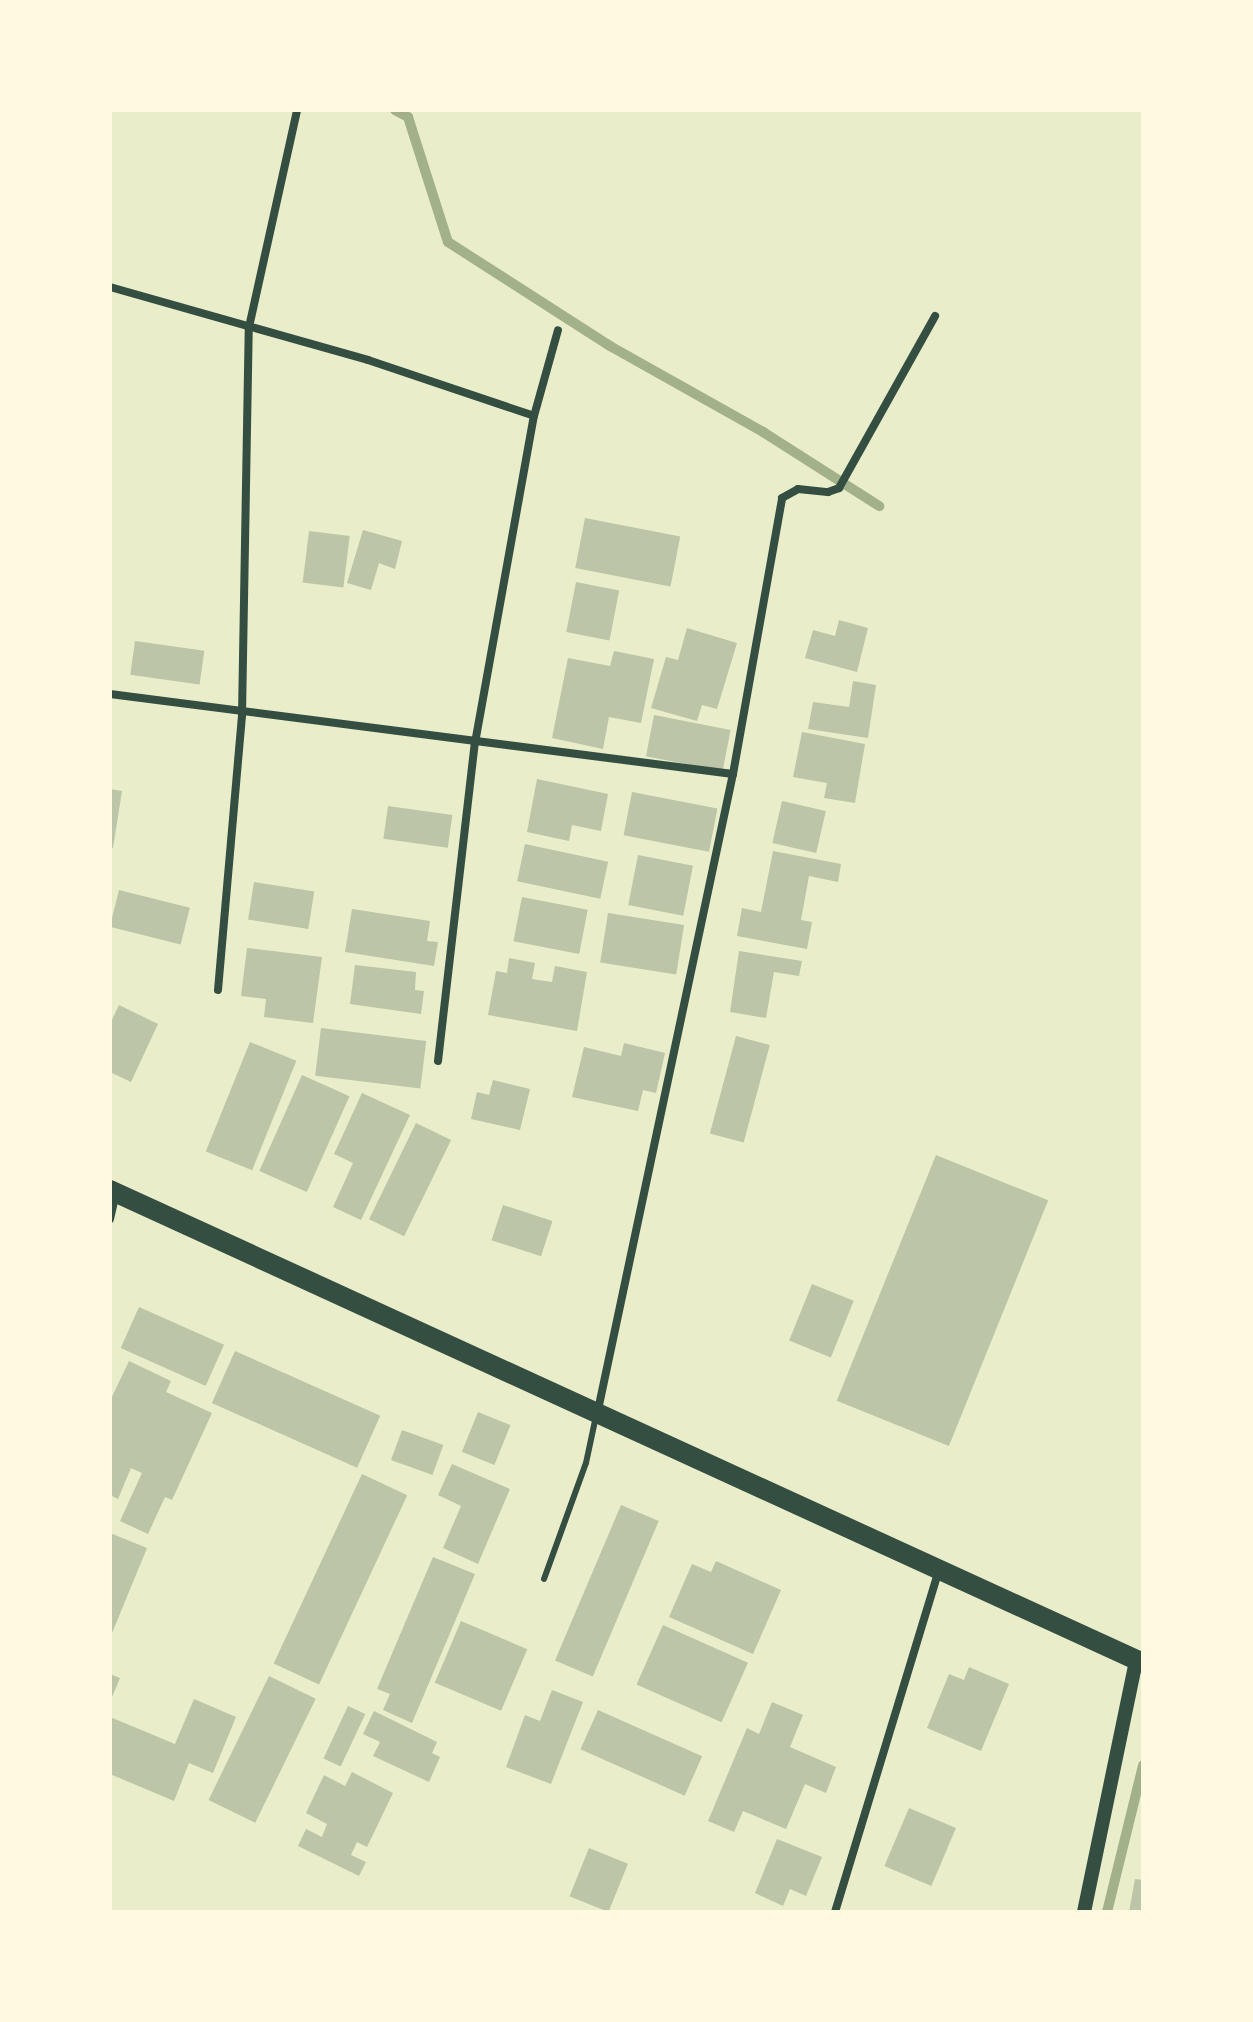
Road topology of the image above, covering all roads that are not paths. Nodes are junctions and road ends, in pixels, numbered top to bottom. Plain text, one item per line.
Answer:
1 (297, 110) edge
2 (110, 287) edge
3 (935, 316) dead end
4 (249, 327) junction
5 (558, 330) dead end
6 (534, 416) junction
7 (110, 694) edge
8 (242, 715) junction
9 (475, 743) junction
10 (733, 774) junction
11 (218, 990) dead end
12 (438, 1061) dead end
13 (113, 1192) edge
14 (110, 1219) edge
15 (597, 1411) junction
16 (939, 1569) junction
17 (544, 1579) dead end
18 (1140, 1662) edge
19 (835, 1912) edge
20 (1084, 1912) edge

1 - 4 street
2 - 4 street
3 - 10 street
4 - 6 street
4 - 8 street
5 - 6 street
6 - 9 street
7 - 8 street
8 - 9 street
8 - 11 street
9 - 10 street
9 - 12 street
10 - 15 street
13 - 14 street
13 - 15 main road
15 - 16 main road
15 - 17 lane
16 - 18 main road
16 - 19 street
18 - 20 street

